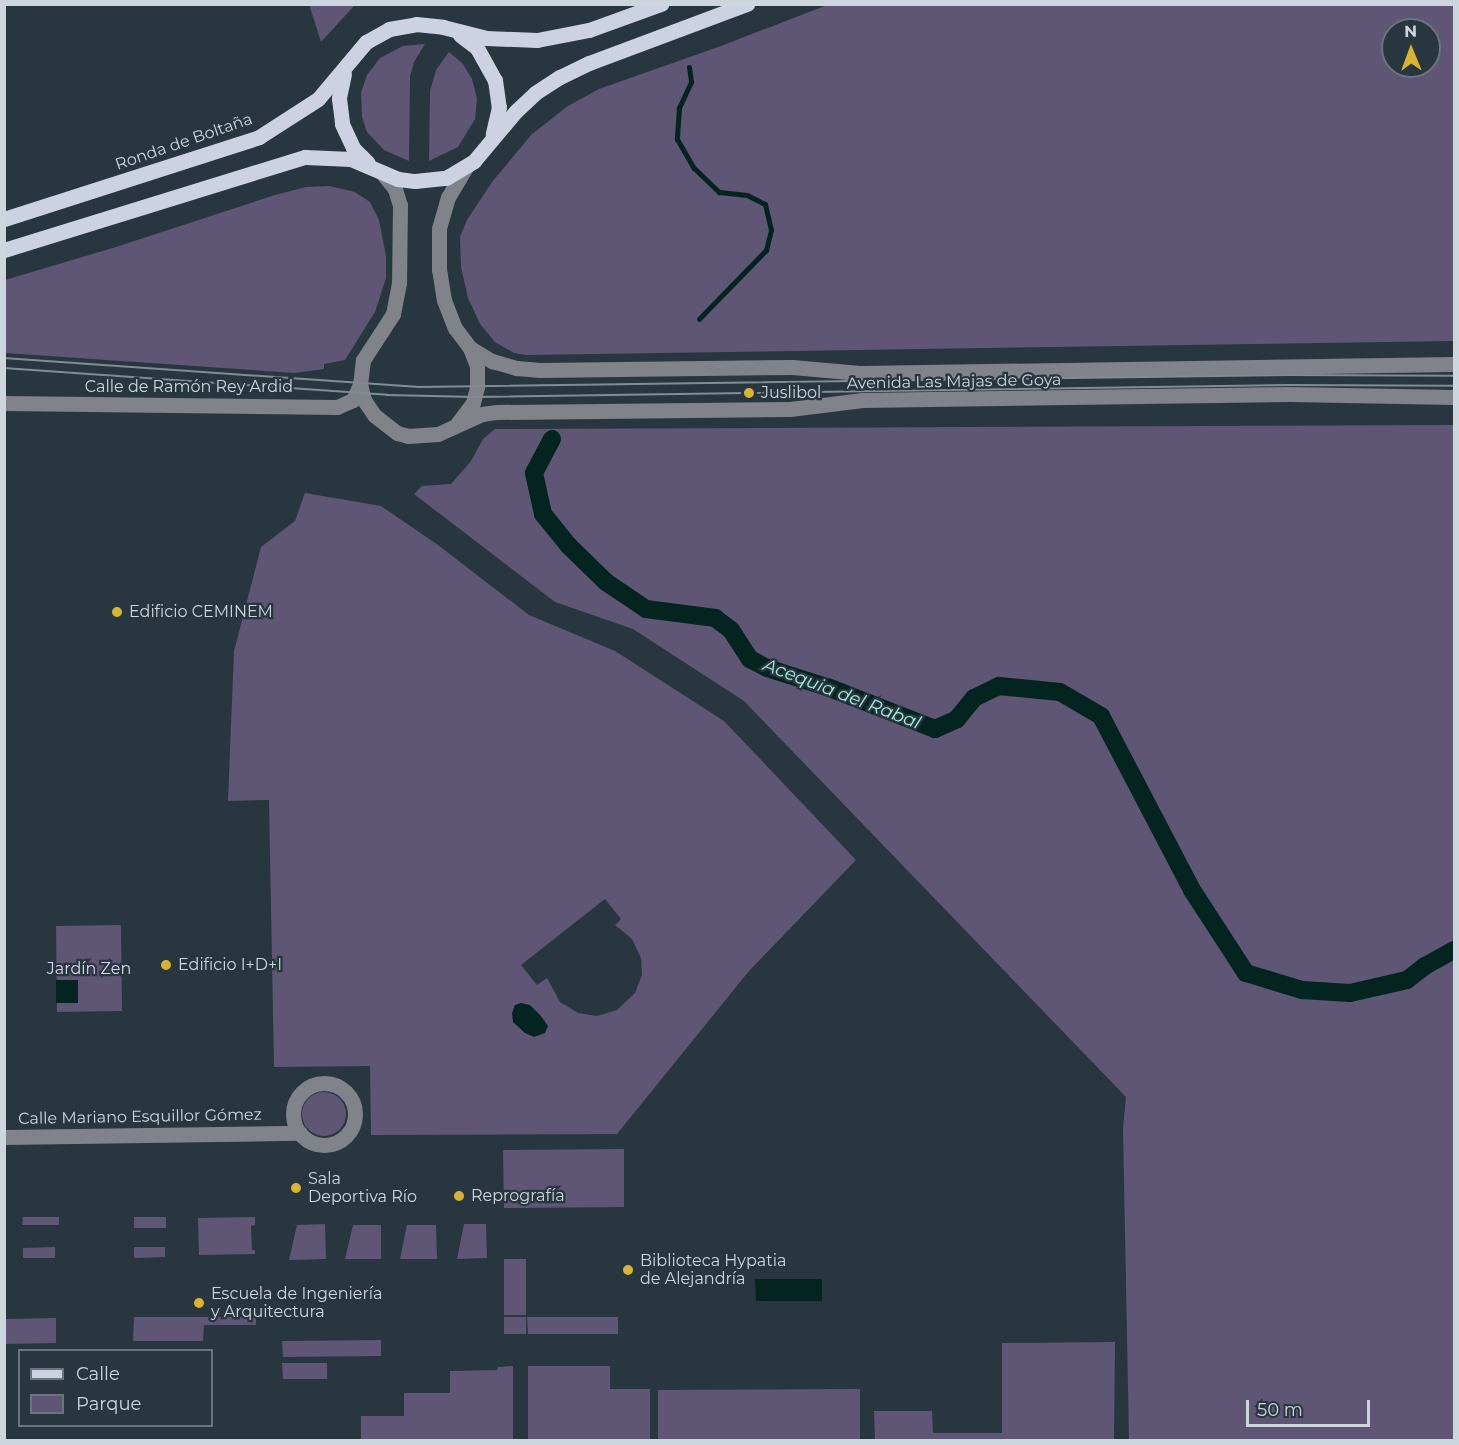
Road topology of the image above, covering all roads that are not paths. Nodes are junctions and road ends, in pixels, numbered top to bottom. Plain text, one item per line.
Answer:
1 (661, 4) edge
2 (747, 4) edge
3 (443, 27) junction
4 (351, 60) junction
5 (489, 141) junction
6 (465, 169) junction
7 (377, 171) junction
8 (4, 219) edge
9 (4, 250) edge
10 (471, 348) junction
11 (1455, 364) edge
12 (360, 384) junction
13 (1455, 397) edge
14 (4, 403) edge
15 (457, 424) junction
16 (297, 1126) dead end
17 (4, 1137) edge

1 - 3 main road, Ronda de Boltaña
2 - 5 main road, Ronda de Boltaña
3 - 4 main road, Ronda de Boltaña
3 - 5 main road, Ronda de Boltaña
4 - 7 main road, Ronda de Boltaña
4 - 8 main road, Ronda de Boltaña
5 - 6 main road, Ronda de Boltaña
6 - 7 main road, Ronda de Boltaña
6 - 10 street, Avenida Las Majas de Goya
7 - 9 main road, Ronda de Boltaña
7 - 12 street
10 - 11 street, Avenida Las Majas de Goya
10 - 15 street, Avenida Las Majas de Goya
12 - 14 street, Calle de Ramón Rey Ardid
12 - 15 street, Avenida Las Majas de Goya
13 - 15 street, Avenida Las Majas de Goya
16 - 17 street, Calle Mariano Esquillor Gómez

